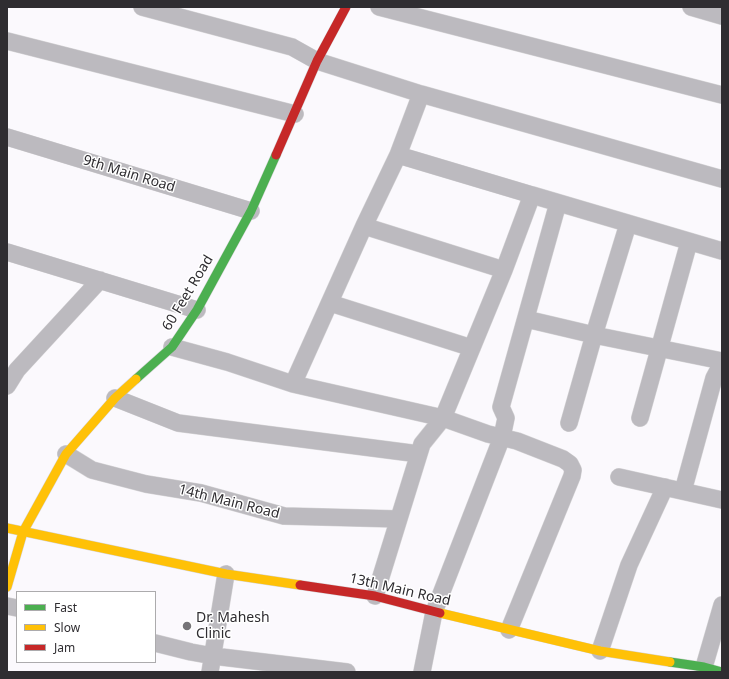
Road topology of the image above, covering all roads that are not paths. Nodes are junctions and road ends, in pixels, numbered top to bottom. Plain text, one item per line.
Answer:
1 (142, 7) edge
2 (346, 7) edge
3 (379, 7) edge
4 (691, 7) edge
5 (722, 16) edge
6 (7, 41) edge
7 (317, 61) junction
8 (422, 94) junction
9 (722, 95) edge
10 (295, 114) junction
11 (7, 137) edge
12 (398, 155) junction
13 (722, 179) edge
14 (532, 196) junction
15 (558, 203) junction
16 (251, 211) junction
17 (628, 224) junction
18 (364, 226) junction
19 (689, 242) junction
20 (722, 251) edge
21 (7, 252) edge
22 (504, 270) junction
23 (100, 280) junction
24 (330, 303) junction
25 (197, 310) junction
26 (526, 319) junction
27 (594, 335) junction
28 (172, 347) junction
29 (472, 348) junction
30 (660, 348) junction
31 (722, 362) edge
32 (12, 368) edge
33 (293, 384) junction
34 (7, 386) edge
35 (115, 398) junction
36 (444, 418) junction
37 (640, 418) dead end
38 (569, 423) dead end
39 (502, 437) junction
40 (66, 454) junction
41 (419, 454) junction
42 (618, 477) dead end
43 (665, 487) junction
44 (683, 491) junction
45 (722, 500) edge
46 (398, 519) junction
47 (7, 528) edge
48 (23, 532) junction
49 (226, 574) junction
50 (7, 587) edge
51 (375, 596) junction
52 (722, 605) edge
53 (434, 612) junction
54 (509, 630) junction
55 (156, 643) edge
56 (600, 651) junction
57 (212, 664) edge
58 (704, 667) junction
59 (347, 672) edge
60 (422, 672) edge
61 (722, 672) edge

1 - 7 street
2 - 7 street, 60 Feet Road
3 - 9 street
4 - 5 street
6 - 10 street
7 - 8 street
7 - 10 street, 60 Feet Road
8 - 12 street
8 - 13 street
10 - 16 street, 60 Feet Road
11 - 16 street, 9th Main Road
12 - 14 street
12 - 18 street
14 - 15 street
14 - 22 street
15 - 17 street
15 - 26 street
16 - 25 street, 60 Feet Road
17 - 19 street
17 - 27 street
18 - 22 street
18 - 24 street
19 - 20 street
19 - 30 street
21 - 23 street
22 - 29 street
23 - 25 street
23 - 32 street
24 - 29 street
24 - 33 street
25 - 28 street, 60 Feet Road
26 - 27 street
26 - 39 street
27 - 30 street
27 - 38 street
28 - 33 street
28 - 35 street, 60 Feet Road
29 - 36 street
30 - 31 street
30 - 37 street
31 - 44 street
32 - 34 street
33 - 36 street
35 - 40 street, 60 Feet Road
35 - 41 street
36 - 39 street
36 - 41 street
39 - 53 street
39 - 54 street
40 - 46 street, 14th Main Road
40 - 48 street, 60 Feet Road
41 - 46 street
42 - 43 street
43 - 44 street
43 - 56 street
44 - 45 street
46 - 51 street
47 - 48 street, 13th Main Road
48 - 49 street, 13th Main Road
48 - 50 street, 60 Feet Road
49 - 51 street, 13th Main Road
49 - 57 street
51 - 53 street, 13th Main Road
52 - 58 street
53 - 54 street, 13th Main Road
53 - 60 street
54 - 56 street, 13th Main Road
55 - 57 street
56 - 58 street, 13th Main Road
57 - 59 street
58 - 61 street, 13th Main Road

